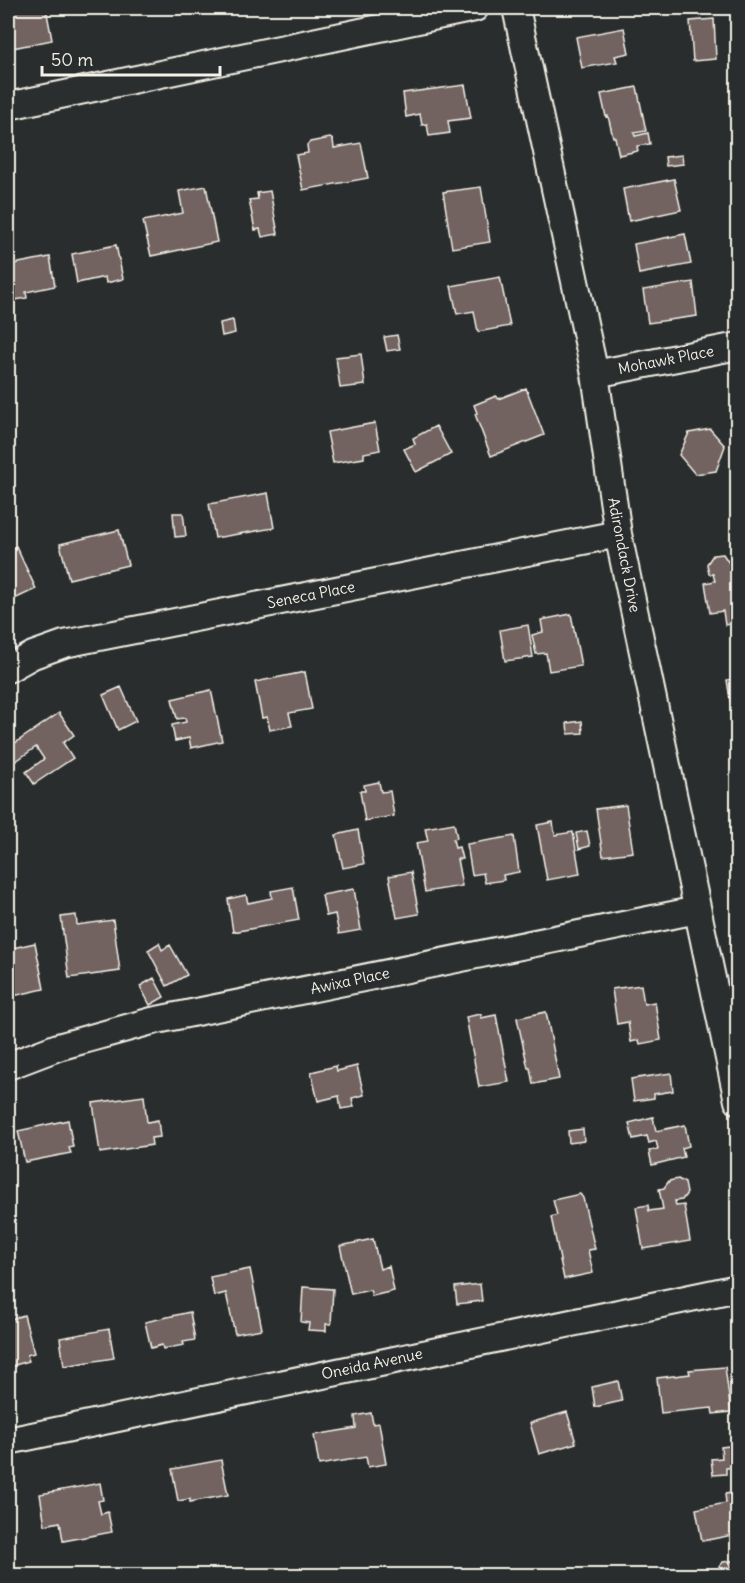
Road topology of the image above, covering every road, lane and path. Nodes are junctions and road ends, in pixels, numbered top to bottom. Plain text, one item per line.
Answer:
1 (475, 8) edge
2 (516, 8) edge
3 (8, 106) edge
4 (738, 346) edge
5 (595, 374) junction
6 (618, 534) junction
7 (8, 669) edge
8 (697, 910) junction
9 (8, 1066) edge
10 (738, 1101) edge
11 (738, 1288) edge
12 (8, 1441) edge

1 - 3 street
2 - 5 street, Adirondack Drive
4 - 5 street, Mohawk Place
5 - 6 street, Adirondack Drive
6 - 7 street, Seneca Place
6 - 8 street, Adirondack Drive
8 - 9 street, Awixa Place
8 - 10 street, Adirondack Drive
11 - 12 street, Oneida Avenue

